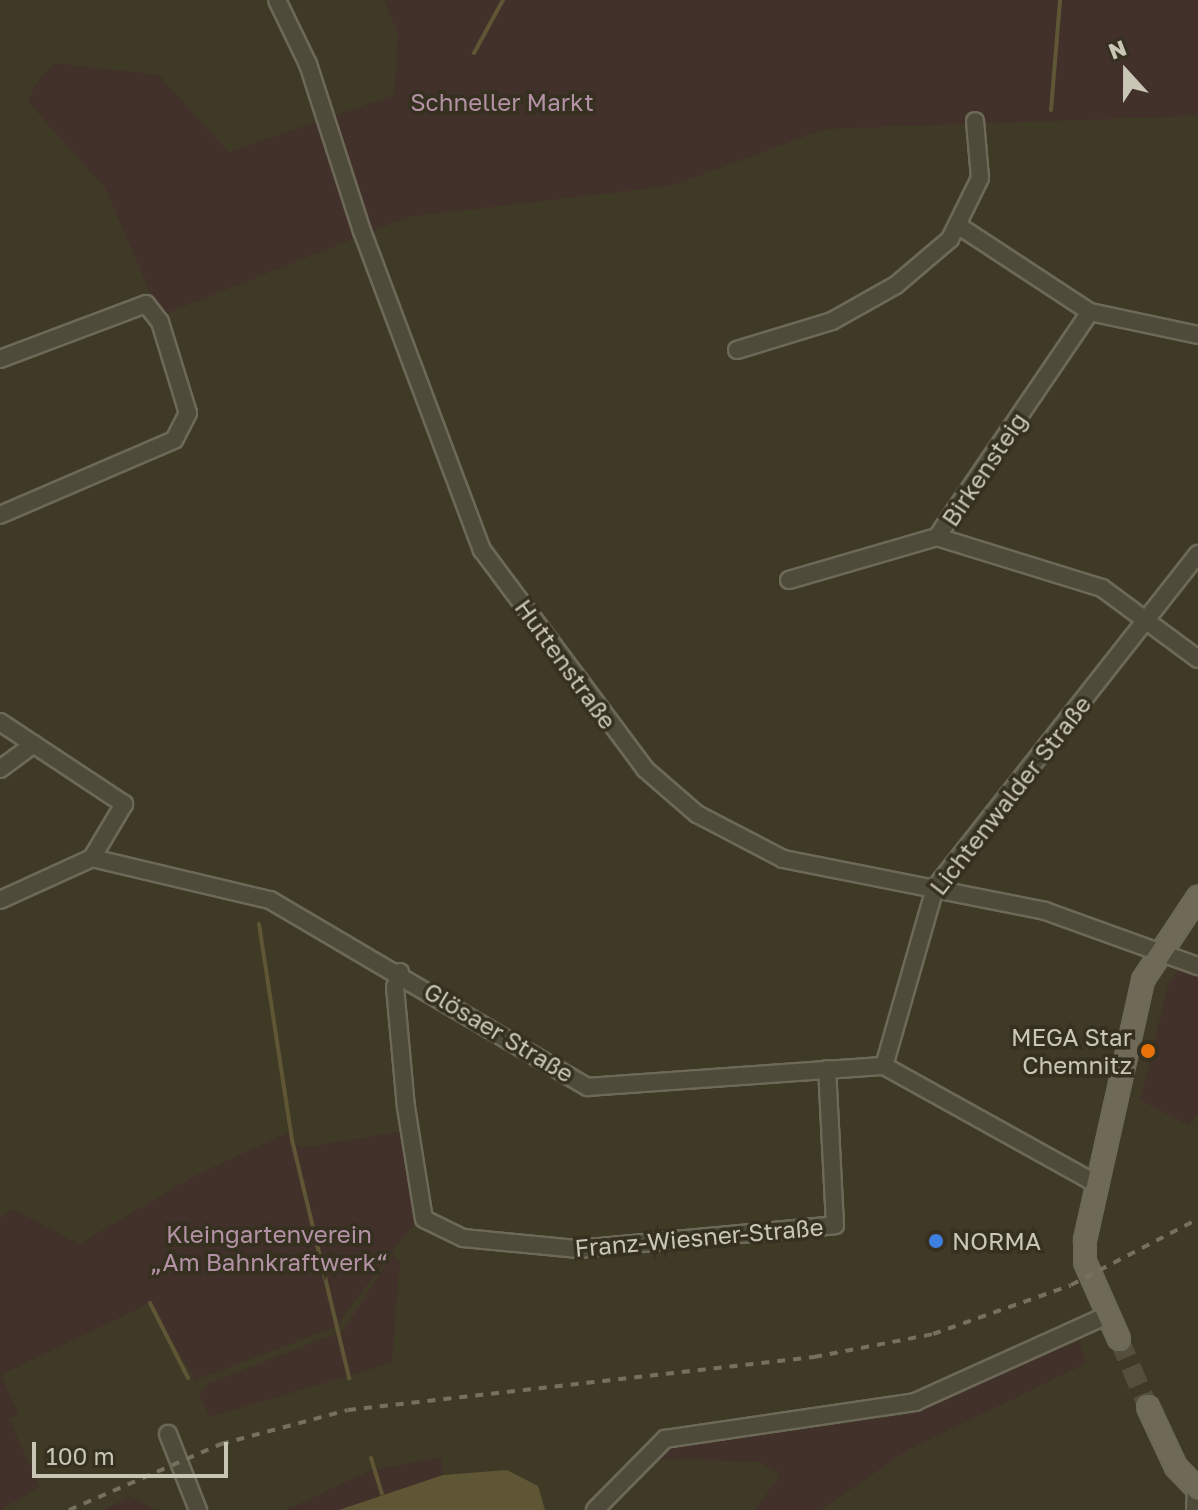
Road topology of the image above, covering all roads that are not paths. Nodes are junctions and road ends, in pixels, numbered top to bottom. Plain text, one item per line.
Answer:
1 (277, 0) edge
2 (975, 121) dead end
3 (962, 228) junction
4 (1090, 312) junction
5 (1198, 335) edge
6 (737, 350) dead end
7 (0, 359) edge
8 (0, 515) edge
9 (937, 537) junction
10 (1198, 554) edge
11 (789, 580) dead end
12 (1148, 619) junction
13 (1198, 659) edge
14 (0, 722) edge
15 (34, 744) junction
16 (0, 769) edge
17 (92, 858) junction
18 (935, 888) junction
19 (1198, 897) edge
20 (0, 900) edge
21 (1160, 950) junction
22 (1198, 966) edge
23 (400, 972) junction
24 (884, 1066) junction
25 (827, 1069) junction
26 (1097, 1184) junction
27 (1108, 1315) junction
28 (1119, 1339) tunnel mouth
29 (1148, 1407) tunnel mouth
30 (168, 1434) dead end
31 (1197, 1489) edge
32 (198, 1510) edge
33 (595, 1510) edge
34 (1195, 1510) edge

1 - 18 street, Huttenstraße
2 - 3 street
3 - 4 street
3 - 6 street
4 - 5 street
4 - 9 street, Birkensteig
7 - 8 street
9 - 11 street, Birkensteig
9 - 12 street
10 - 12 street, Lichtenwalder Straße
12 - 13 street
12 - 18 street, Lichtenwalder Straße
14 - 15 street
15 - 16 street
15 - 17 street
17 - 20 street
17 - 23 street, Glösaer Straße
18 - 21 street, Huttenstraße
18 - 24 street, Lichtenwalder Straße
19 - 21 main road
21 - 22 street, Huttenstraße
21 - 26 main road
23 - 25 street, Glösaer Straße
23 - 25 street, Franz-Wiesner-Straße
24 - 25 street, Glösaer Straße
24 - 26 street
26 - 27 main road
27 - 28 main road
27 - 33 street
29 - 31 main road
30 - 32 street
31 - 34 street

